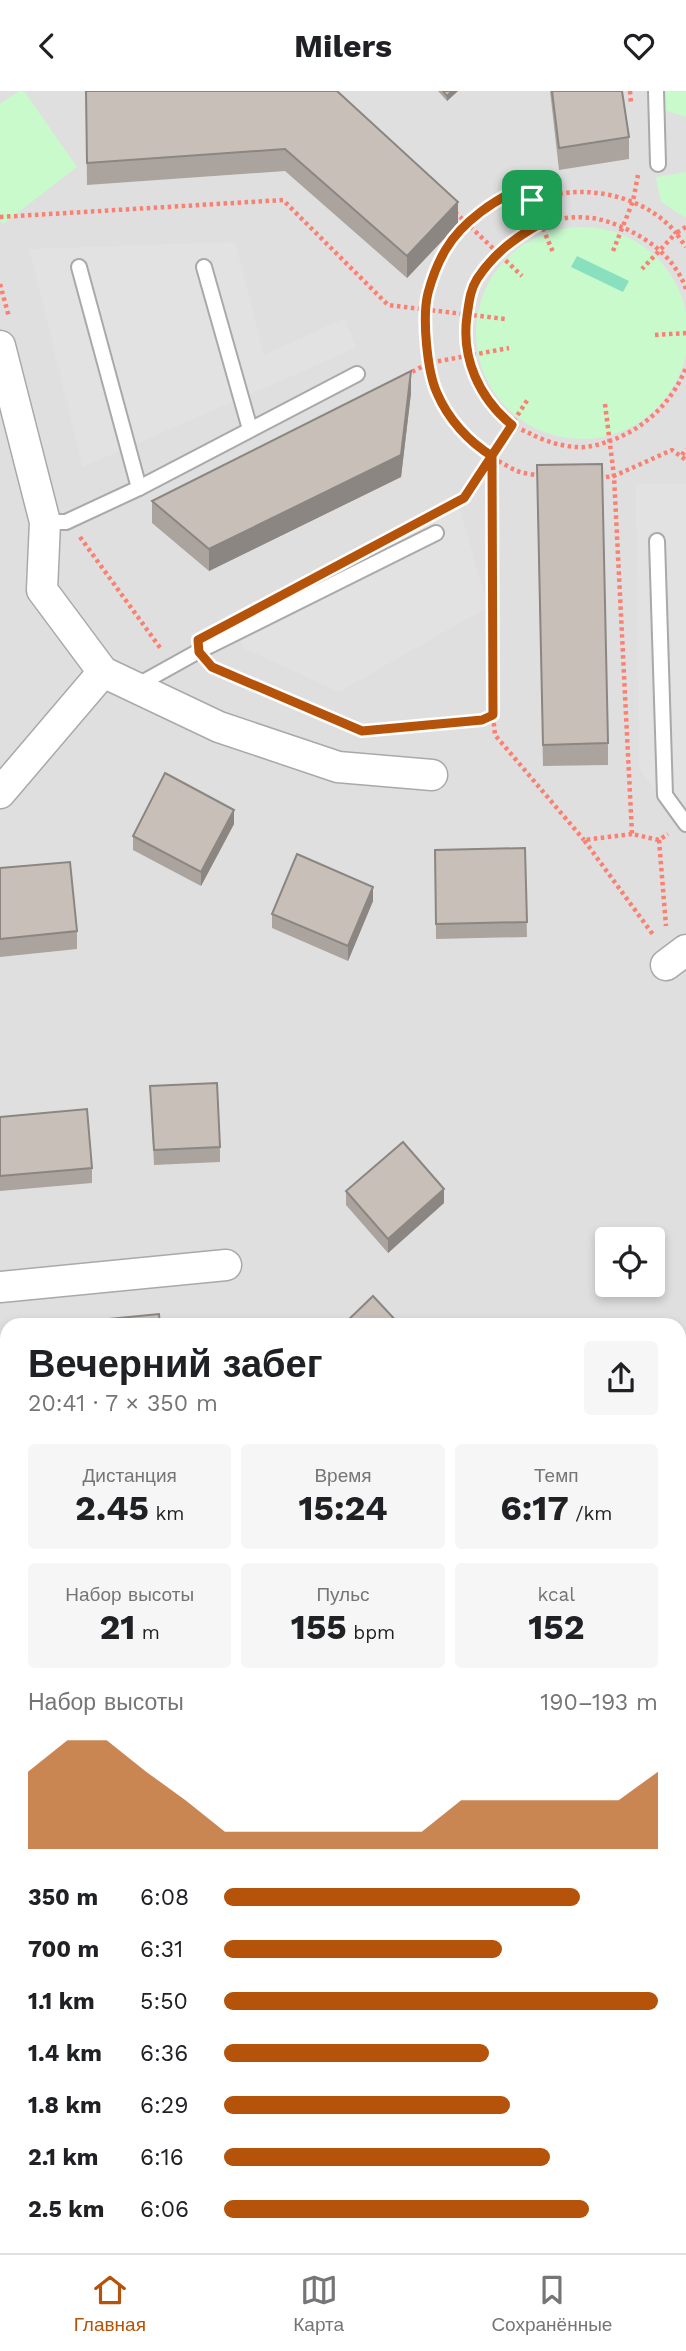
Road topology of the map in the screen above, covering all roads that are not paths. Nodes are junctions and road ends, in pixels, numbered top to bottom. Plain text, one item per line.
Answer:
1 (656, 91) edge
2 (658, 164) dead end
3 (79, 267) dead end
4 (204, 267) dead end
5 (6, 335) edge
6 (357, 374) dead end
7 (250, 429) junction
8 (139, 488) junction
9 (55, 522) junction
10 (436, 533) dead end
11 (657, 541) dead end
12 (103, 672) junction
13 (135, 687) junction
14 (432, 775) dead end
15 (0, 793) edge
16 (686, 824) edge
17 (226, 1265) dead end
18 (0, 1287) edge

1 - 2 lane
3 - 8 lane
4 - 7 lane
5 - 9 street
6 - 7 lane
7 - 8 lane
8 - 9 lane
9 - 12 street
10 - 13 lane
11 - 16 lane
12 - 13 street
12 - 15 street
13 - 14 street
17 - 18 street

